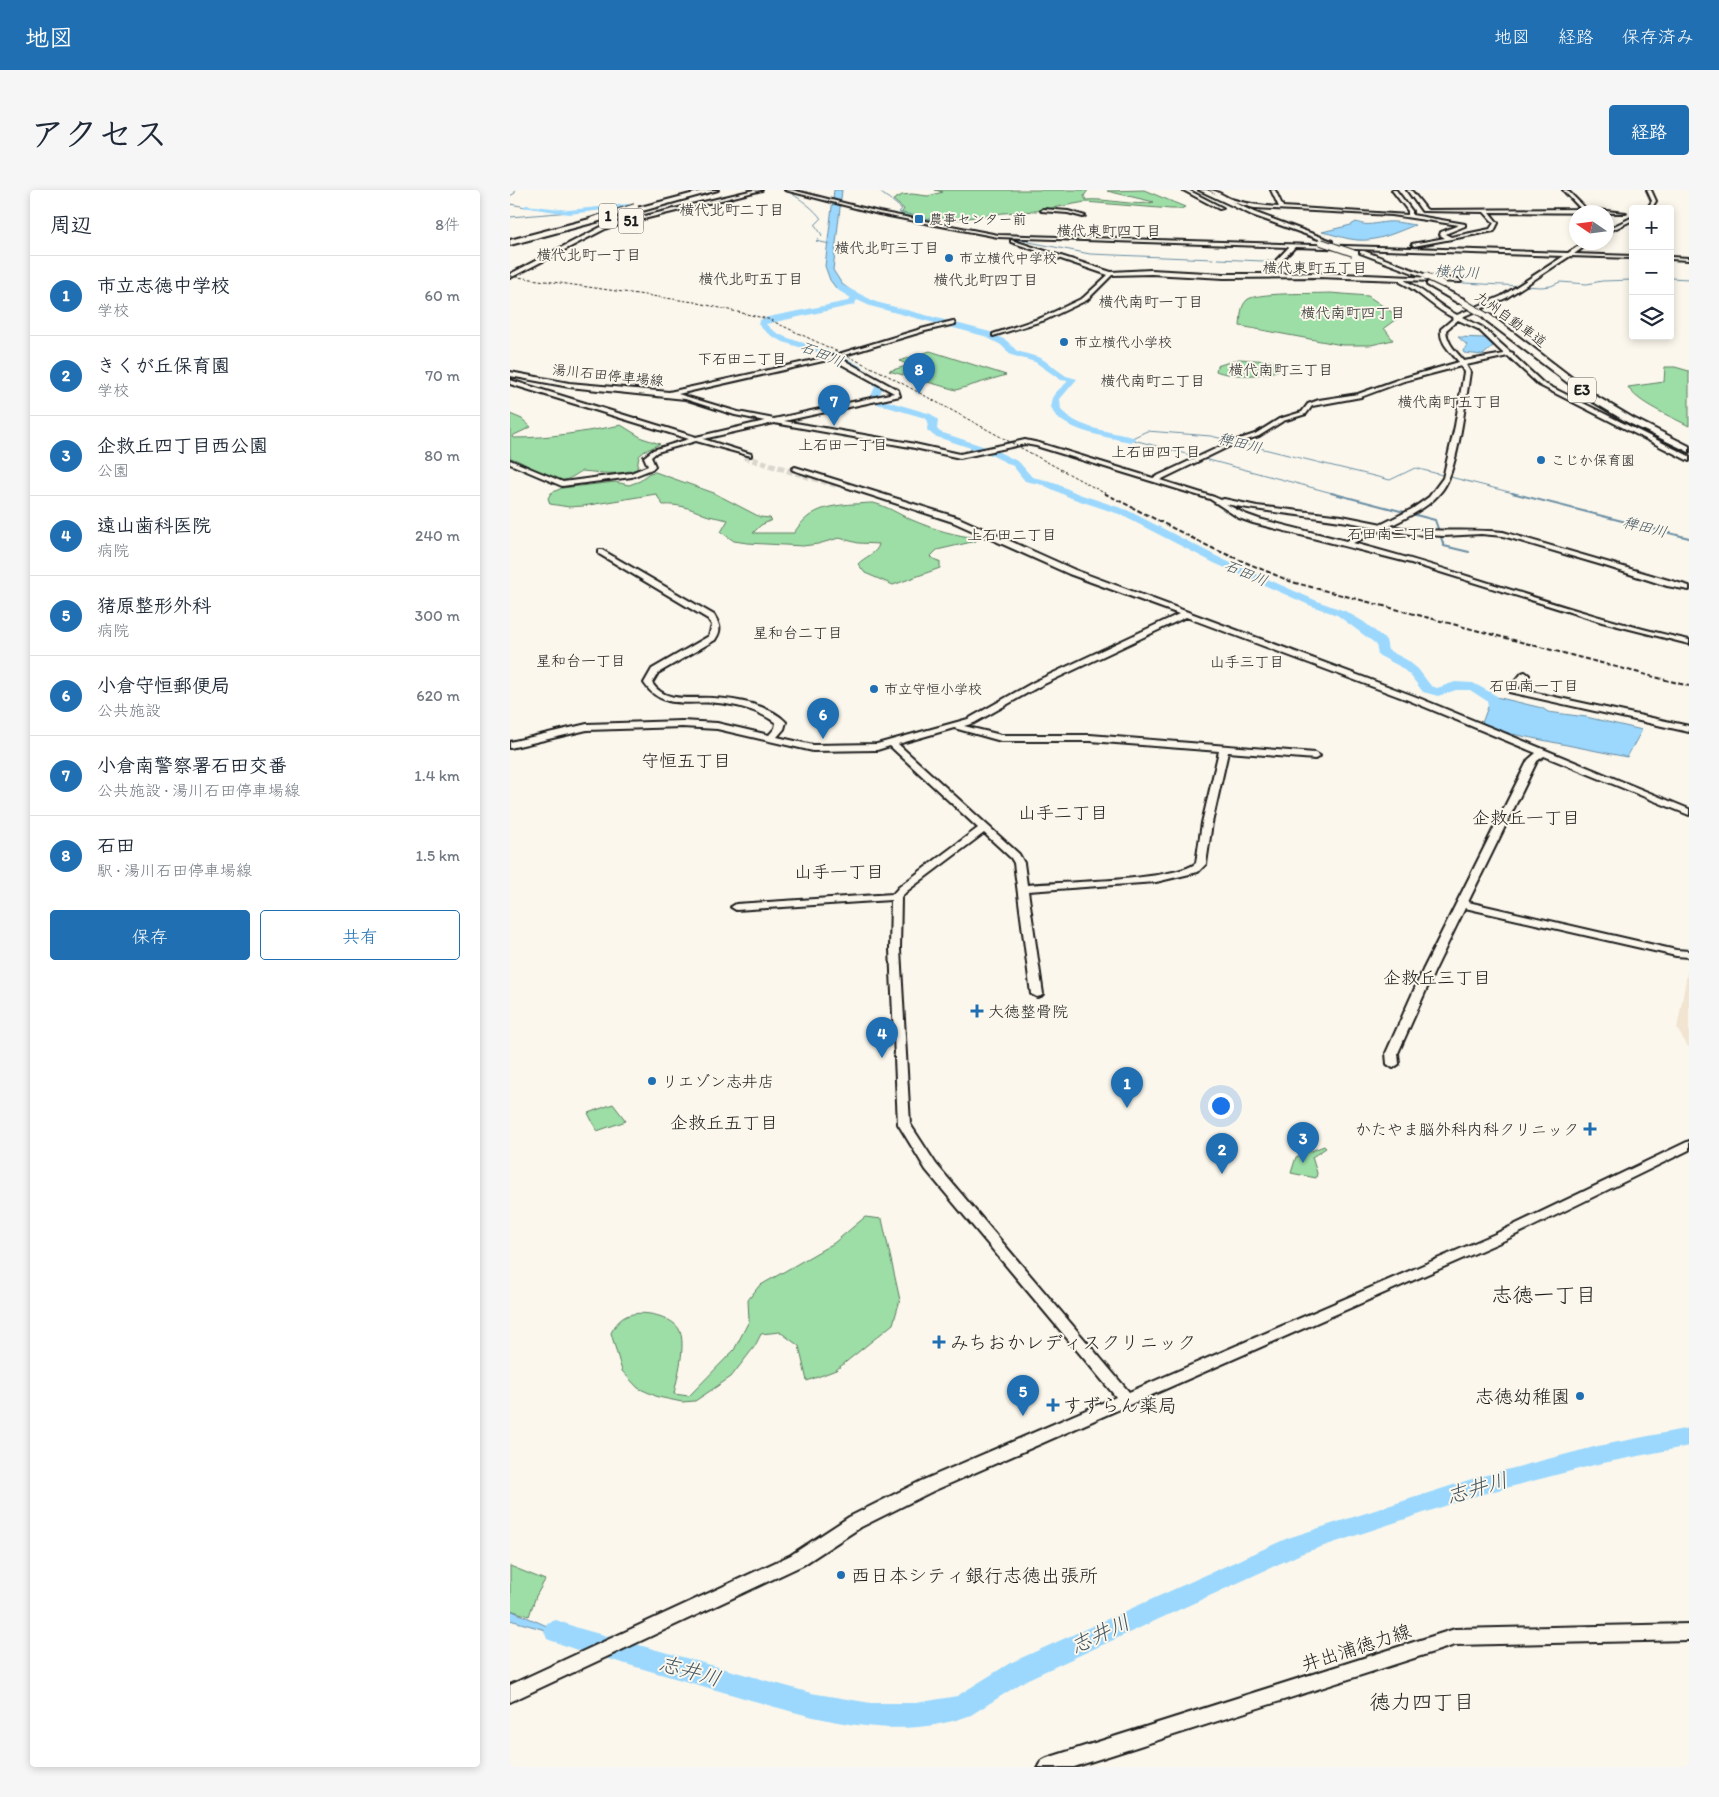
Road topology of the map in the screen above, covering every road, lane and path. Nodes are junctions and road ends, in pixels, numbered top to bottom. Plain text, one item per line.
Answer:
1 (708, 190) edge
2 (760, 190) edge
3 (788, 190) edge
4 (795, 190) edge
5 (1185, 190) edge
6 (1194, 190) edge
7 (1202, 190) edge
8 (1211, 190) edge
9 (1273, 190) edge
10 (1394, 190) edge
11 (1409, 190) edge
12 (1565, 190) edge
13 (1649, 190) edge
14 (821, 198) junction
15 (1580, 205) edge
16 (1652, 205) edge
17 (1221, 208) dead end
18 (1282, 209) junction
19 (1043, 210) dead end
20 (1485, 210) junction
21 (1569, 210) edge
22 (1614, 212) edge
23 (1624, 213) dead end
24 (1083, 216) dead end
25 (1410, 216) junction
26 (1629, 220) edge
27 (1614, 228) edge
28 (992, 235) junction
29 (1450, 238) junction
30 (510, 242) edge
31 (1294, 245) junction
32 (1407, 249) junction
33 (1576, 250) edge
34 (1568, 255) junction
35 (1629, 257) edge
36 (1674, 258) edge
37 (1689, 259) edge
38 (1112, 274) junction
39 (1265, 275) junction
40 (510, 276) edge
41 (1399, 279) junction
42 (1427, 280) junction
43 (1459, 281) dead end
44 (1496, 313) dead end
45 (1458, 317) junction
46 (953, 323) dead end
47 (995, 334) dead end
48 (1510, 354) junction
49 (833, 357) junction
50 (1554, 357) dead end
51 (1464, 363) junction
52 (510, 374) edge
53 (510, 384) edge
54 (669, 394) junction
55 (777, 421) junction
56 (693, 440) junction
57 (1689, 442) edge
58 (1689, 449) edge
59 (747, 456) tunnel mouth
60 (1689, 460) edge
61 (510, 462) edge
62 (795, 469) dead end
63 (1154, 480) junction
64 (836, 485) tunnel mouth
65 (1212, 498) junction
66 (1382, 526) junction
67 (1346, 544) junction
68 (602, 552) dead end
69 (1689, 588) edge
70 (1183, 615) junction
71 (1689, 642) edge
72 (1525, 675) dead end
73 (955, 726) junction
74 (1689, 729) edge
75 (771, 738) junction
76 (892, 743) junction
77 (510, 745) edge
78 (1224, 748) junction
79 (1540, 754) junction
80 (1314, 756) dead end
81 (1689, 812) edge
82 (1689, 817) edge
83 (984, 828) junction
84 (1023, 888) junction
85 (896, 897) junction
86 (1463, 904) junction
87 (736, 907) dead end
88 (1689, 954) edge
89 (1037, 994) dead end
90 (1393, 1064) dead end
91 (1689, 1145) edge
92 (1126, 1399) junction
93 (1689, 1632) edge
94 (510, 1694) edge
95 (1047, 1767) edge

1 - 30 street
1 - 30 street
1 - 30 highway, 1, bridge
2 - 40 main road, 51
3 - 14 street
4 - 14 street
5 - 17 street
6 - 42 highway, 九州自動車道, bridge
7 - 42 highway, 九州自動車道 / E3, bridge
8 - 18 street
9 - 18 street
10 - 25 street
11 - 20 street
12 - 15 street
13 - 16 street
14 - 28 street
18 - 25 street
19 - 24 street
20 - 21 street
20 - 29 street
22 - 23 street
25 - 29 street
26 - 27 street
28 - 31 street
28 - 38 street
29 - 32 street
31 - 32 street
31 - 39 street
32 - 34 street
33 - 34 street
34 - 35 street
34 - 45 street
36 - 37 street
38 - 39 street
38 - 47 street
39 - 41 street
41 - 43 street
41 - 45 street
42 - 44 highway, 九州自動車道, bridge
42 - 58 highway, 九州自動車道 / E3, bridge
45 - 48 street
45 - 51 street
46 - 49 street, 湯川石田停車場線
48 - 51 street
48 - 60 street
49 - 54 street, 湯川石田停車場線
49 - 55 street
50 - 57 highway, 九州自動車道 / E3
51 - 63 street
51 - 66 street
52 - 54 street, 湯川石田停車場線
53 - 56 street
54 - 55 street
55 - 56 street
55 - 63 street
56 - 59 street
56 - 61 street
62 - 70 street
63 - 65 street
64 - 70 street
65 - 66 street
65 - 67 street
66 - 67 street
66 - 69 street
67 - 71 street
68 - 75 street
70 - 73 street
70 - 79 street
72 - 74 street
73 - 76 street
73 - 78 street
75 - 76 street
75 - 77 street
76 - 83 street
78 - 80 street
78 - 84 street
79 - 81 street
79 - 82 street
79 - 86 street
83 - 84 street
83 - 85 street
84 - 89 street
85 - 87 street
85 - 92 street
86 - 88 street
86 - 90 street
91 - 92 street
92 - 94 street
93 - 95 street, 井出浦徳力線

